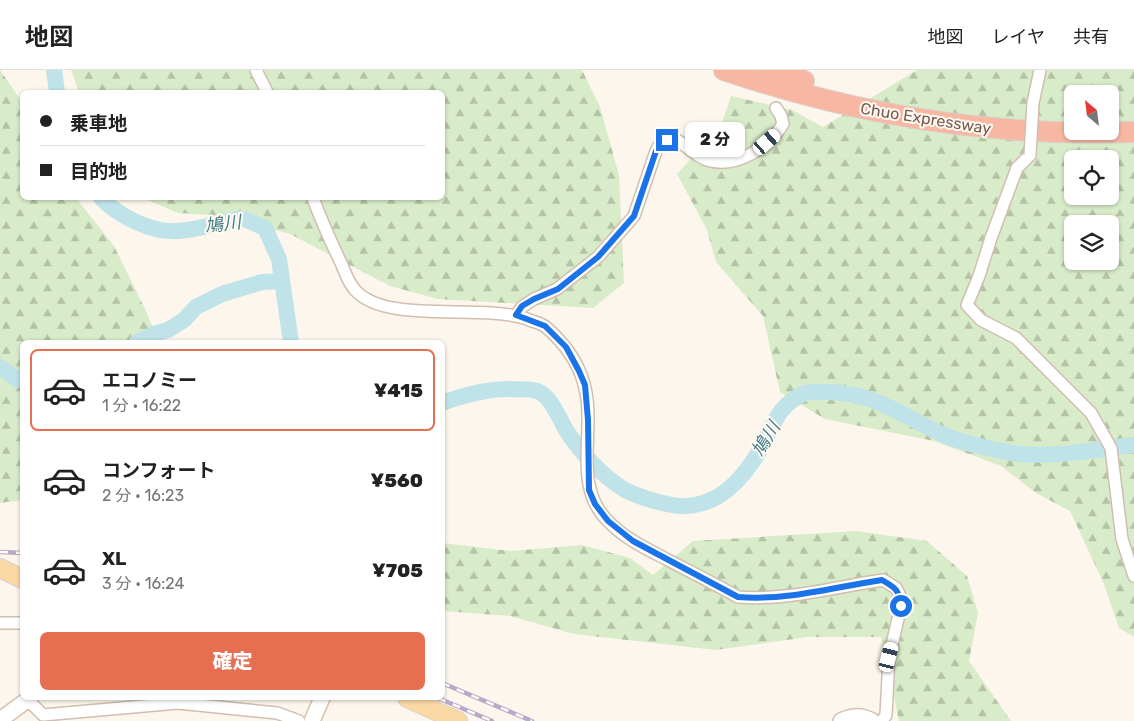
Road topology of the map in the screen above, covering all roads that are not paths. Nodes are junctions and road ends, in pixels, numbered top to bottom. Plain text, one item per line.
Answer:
1 (256, 70) edge
2 (724, 70) edge
3 (768, 70) edge
4 (1040, 70) edge
5 (266, 90) edge
6 (776, 108) dead end
7 (1064, 120) edge
8 (1134, 120) edge
9 (1119, 121) edge
10 (1134, 132) edge
11 (314, 200) edge
12 (516, 315) junction
13 (0, 568) edge
14 (1134, 576) edge
15 (20, 578) edge
16 (0, 623) edge
17 (20, 623) edge
18 (28, 700) edge
19 (30, 700) edge
20 (321, 700) edge
21 (411, 700) edge
22 (0, 720) edge
23 (299, 721) edge
24 (312, 721) edge
25 (458, 721) edge
26 (841, 721) edge
27 (872, 721) edge
28 (882, 721) edge

1 - 5 street
2 - 10 highway, Chuo Expressway
3 - 7 highway, Chuo Expressway
4 - 14 street, bridge
6 - 12 street
8 - 9 highway
11 - 12 street
12 - 28 street
13 - 15 main road
16 - 17 street
18 - 22 main road
19 - 23 street
20 - 24 main road
21 - 25 main road
26 - 27 main road

